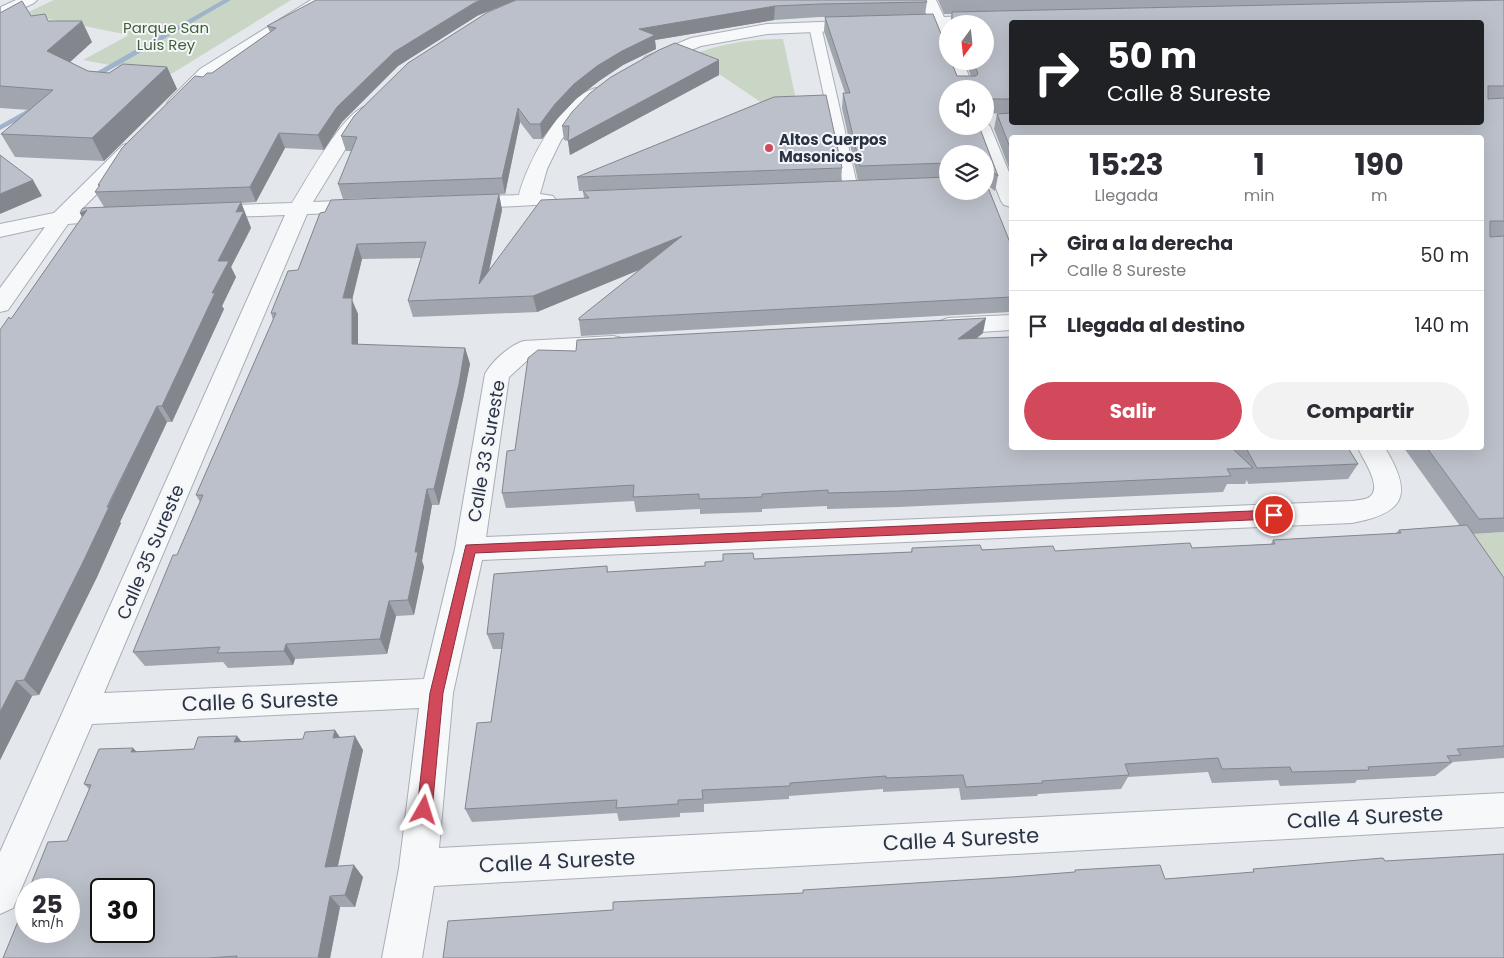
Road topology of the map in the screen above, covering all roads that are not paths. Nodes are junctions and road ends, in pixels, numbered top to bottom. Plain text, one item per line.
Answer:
1 (29, 0) edge
2 (322, 0) edge
3 (928, 0) edge
4 (4, 12) edge
5 (1007, 20) edge
6 (938, 21) junction
7 (815, 26) junction
8 (638, 68) edge
9 (607, 87) edge
10 (378, 100) edge
11 (165, 115) edge
12 (144, 135) edge
13 (984, 135) edge
14 (851, 189) edge
15 (1000, 190) edge
16 (567, 199) edge
17 (528, 200) junction
18 (438, 203) edge
19 (379, 205) edge
20 (299, 208) junction
21 (190, 212) edge
22 (141, 214) edge
23 (62, 217) junction
24 (0, 231) edge
25 (0, 305) edge
26 (1009, 322) edge
27 (922, 327) edge
28 (634, 343) edge
29 (1376, 455) edge
30 (470, 549) junction
31 (436, 693) junction
32 (83, 709) junction
33 (1504, 810) edge
34 (418, 868) junction
35 (0, 896) edge
36 (402, 958) edge

1 - 4 street
2 - 11 street
3 - 6 street
5 - 6 street
6 - 7 street
7 - 8 street
7 - 14 lane
9 - 17 street
10 - 20 street, Calle 35 Sureste
12 - 23 street
13 - 15 street
16 - 17 street
17 - 18 street
19 - 20 street
20 - 21 street
20 - 32 street, Calle 35 Sureste
22 - 23 street
23 - 24 street
23 - 25 street
26 - 27 street
28 - 30 street, Calle 33 Sureste
29 - 30 street
30 - 31 street, Calle 33 Sureste
31 - 32 street, Calle 6 Sureste
31 - 34 street, Calle 33 Sureste
32 - 35 street, Calle 35 Sureste
33 - 34 street, Calle 4 Sureste
34 - 36 street, Calle 33 Sureste

